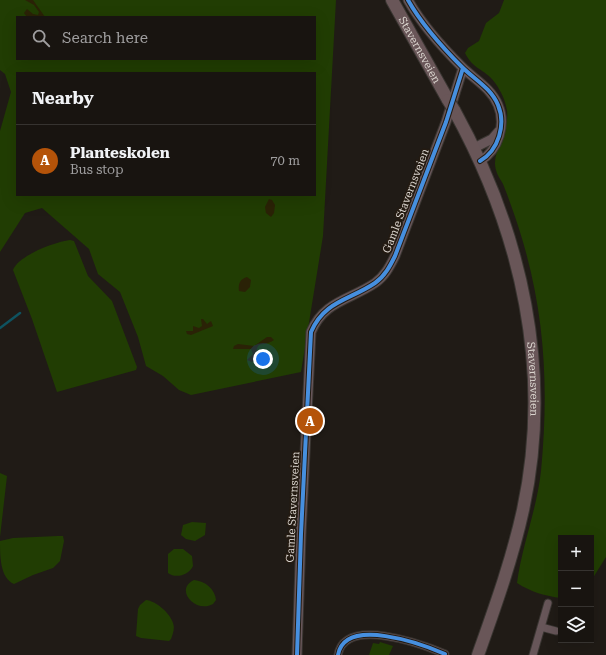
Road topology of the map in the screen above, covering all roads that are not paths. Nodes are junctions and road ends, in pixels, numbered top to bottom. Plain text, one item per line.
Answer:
1 (392, 0) edge
2 (408, 0) edge
3 (463, 68) junction
4 (501, 128) junction
5 (474, 148) junction
6 (480, 161) junction
7 (548, 603) dead end
8 (541, 627) junction
9 (556, 631) dead end
10 (446, 654) dead end
11 (297, 655) edge
12 (338, 655) edge
13 (478, 655) edge
14 (533, 655) edge

1 - 5 main road, Stavernsveien
2 - 3 street
3 - 4 street
3 - 11 street, Gamle Stavernsveien
4 - 5 street
4 - 6 street
5 - 6 main road, Stavernsveien
6 - 13 main road, Stavernsveien
7 - 8 street
8 - 9 street
8 - 14 street
10 - 12 street

